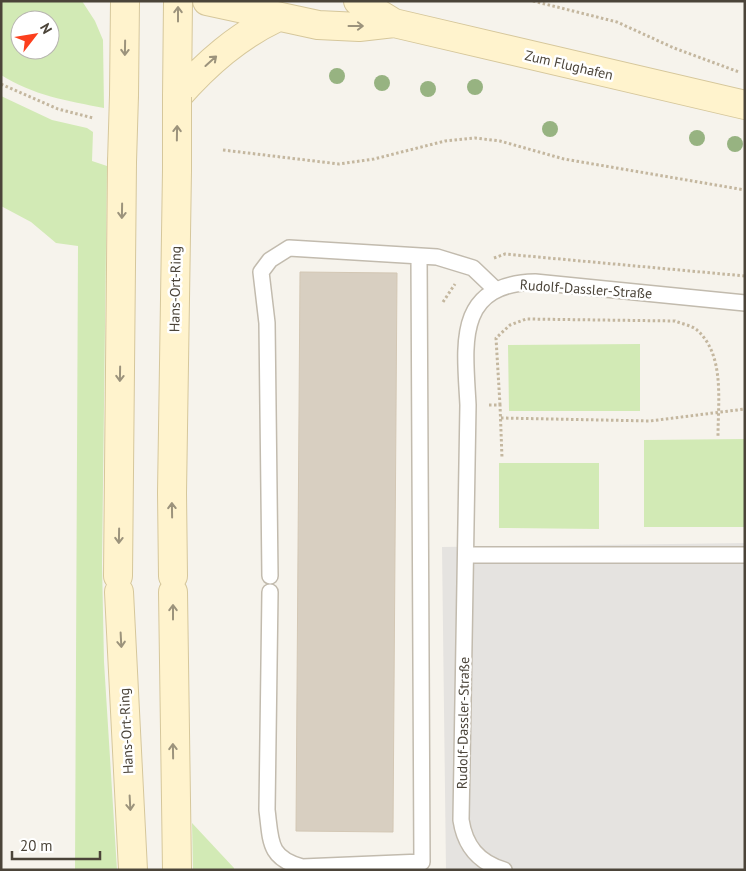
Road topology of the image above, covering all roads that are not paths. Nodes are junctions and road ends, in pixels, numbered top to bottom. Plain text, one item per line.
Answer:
1 (125, 1) edge
2 (178, 1) edge
3 (208, 1) edge
4 (358, 1) edge
5 (278, 17) junction
6 (394, 23) junction
7 (178, 97) junction
8 (745, 105) edge
9 (419, 256) junction
10 (495, 289) junction
11 (745, 303) edge
12 (466, 555) junction
13 (745, 555) edge
14 (270, 576) dead end
15 (270, 592) dead end
16 (132, 870) edge
17 (177, 870) edge
18 (504, 870) edge

1 -> 16 main road, Hans-Ort-Ring, bridge
7 -> 2 main road, Hans-Ort-Ring
3 - 5 main road
4 - 6 main road, Zum Flughafen
5 -> 6 main road, Zum Flughafen
7 -> 5 main road
6 - 8 main road, Zum Flughafen
17 -> 7 main road, Hans-Ort-Ring, bridge
9 - 10 lane
9 - 14 lane
9 - 15 lane
10 - 11 lane, Rudolf-Dassler-Straße
10 - 12 lane, Rudolf-Dassler-Straße
12 - 13 lane
12 - 18 lane, Rudolf-Dassler-Straße

